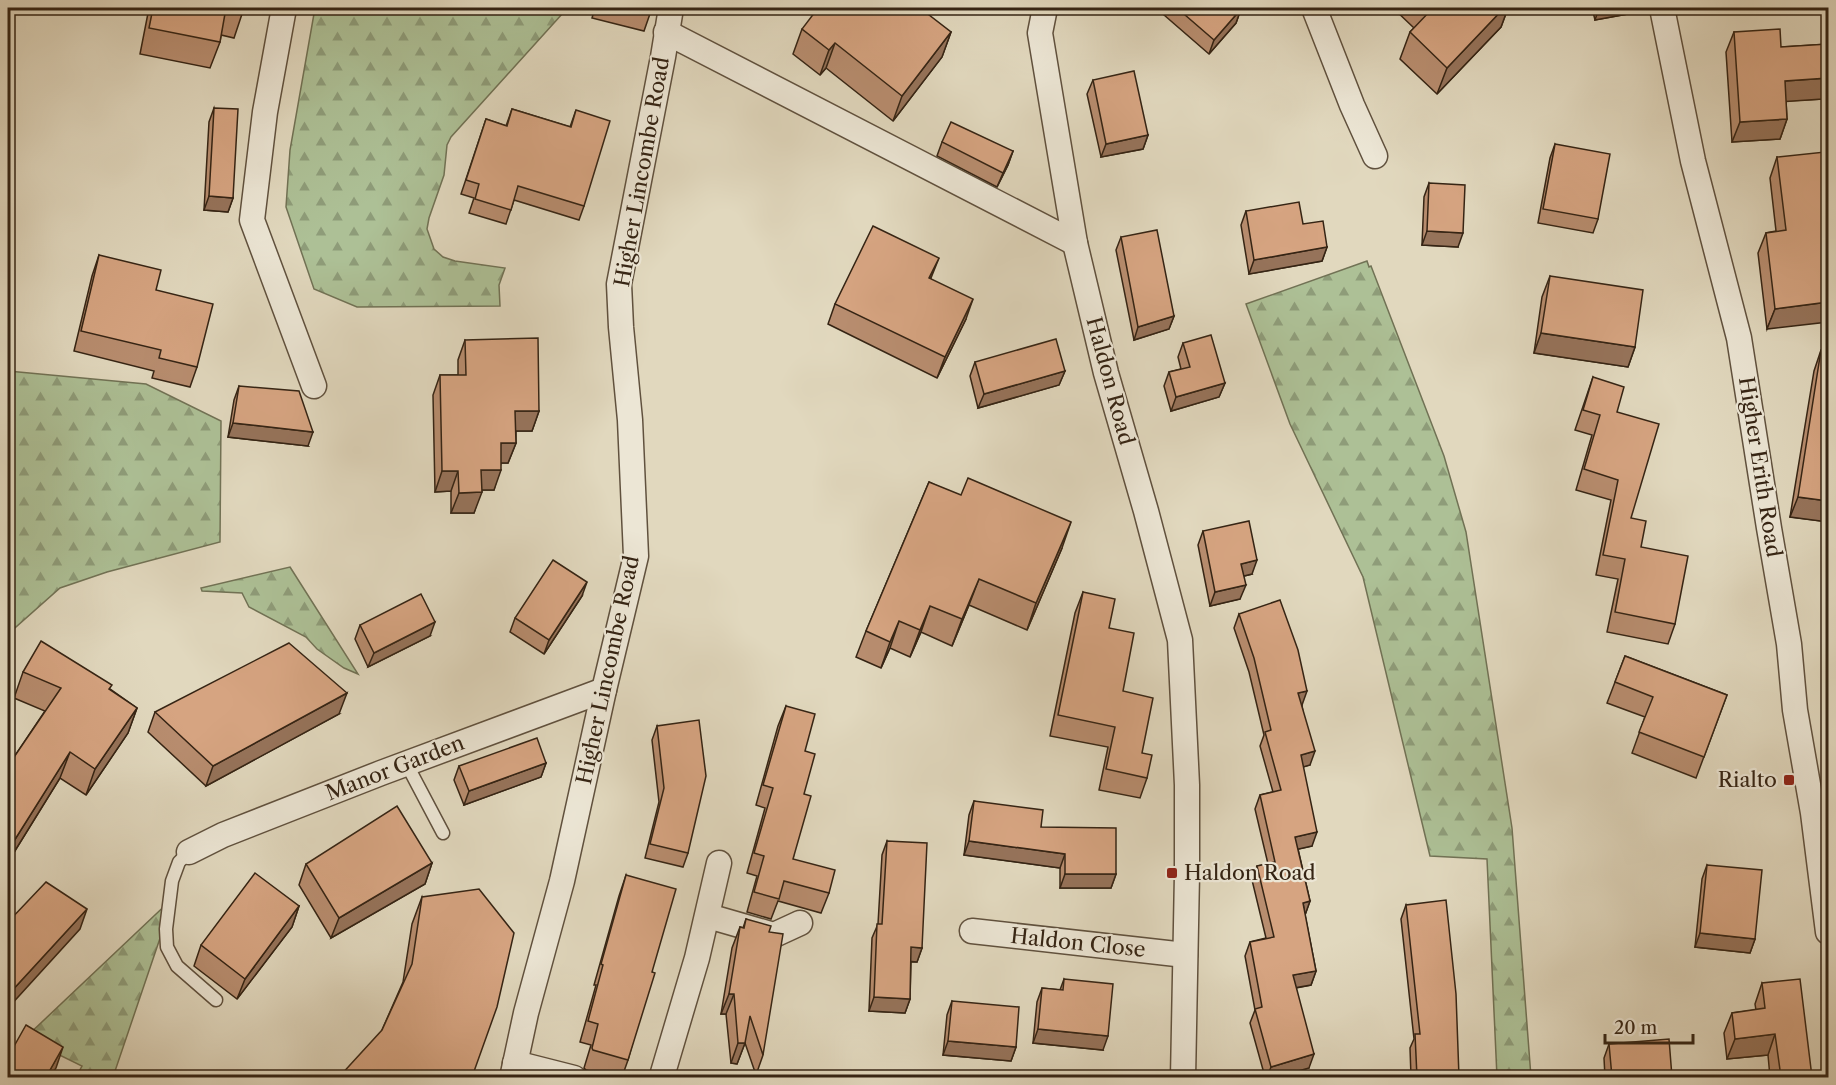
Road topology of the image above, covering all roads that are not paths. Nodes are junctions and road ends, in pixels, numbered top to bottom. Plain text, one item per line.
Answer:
1 (284, 8) edge
2 (671, 8) edge
3 (1045, 8) edge
4 (1314, 8) edge
5 (1662, 8) edge
6 (666, 32) junction
7 (1375, 156) dead end
8 (1075, 243) junction
9 (314, 386) dead end
10 (604, 690) junction
11 (406, 764) junction
12 (443, 833) dead end
13 (189, 852) joint
14 (719, 863) dead end
15 (708, 916) junction
16 (800, 923) dead end
17 (972, 931) dead end
18 (1828, 932) edge
19 (1185, 955) junction
20 (216, 1000) dead end
21 (513, 1070) edge
22 (574, 1077) edge
23 (662, 1077) edge
24 (1183, 1077) edge

1 - 9 street
2 - 6 street, Higher Lincombe Road
3 - 8 street, Haldon Road
4 - 7 street
5 - 18 street, Higher Erith Road
6 - 8 street
6 - 10 street, Higher Lincombe Road
8 - 19 street, Haldon Road
10 - 11 street, Manor Garden
10 - 21 street, Higher Lincombe Road
11 - 12 lane
11 - 13 street, Manor Garden
13 - 20 lane
14 - 15 street
15 - 16 street
15 - 23 street
17 - 19 street, Haldon Close
19 - 24 street, Haldon Road
21 - 22 street

